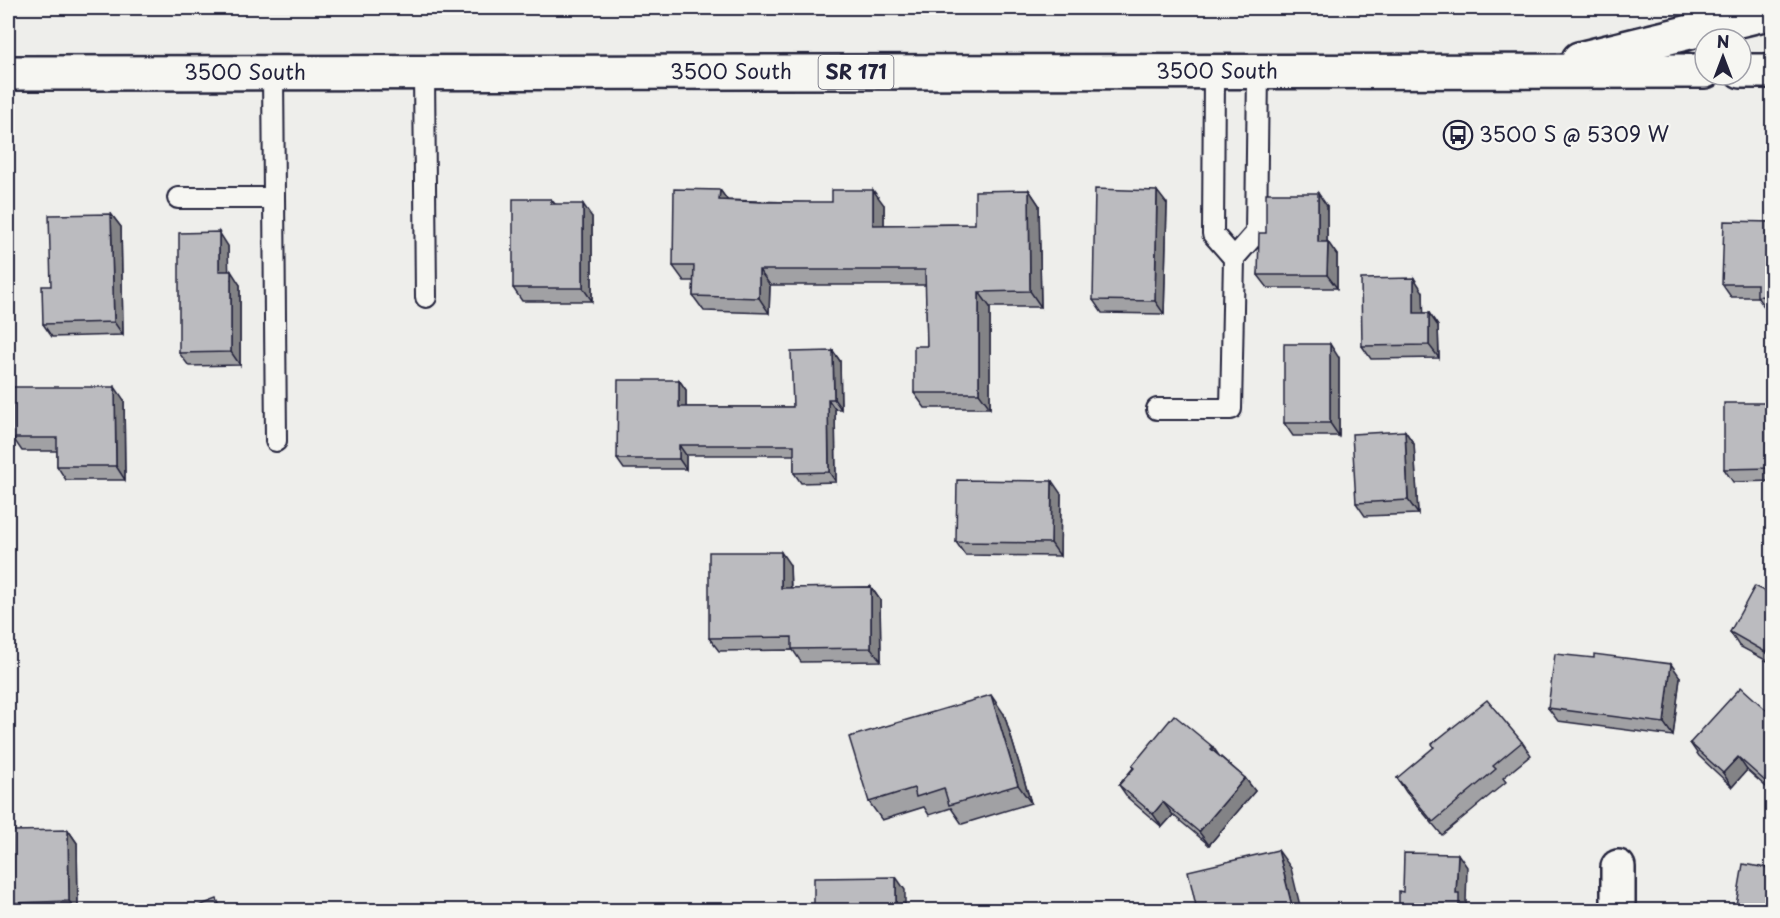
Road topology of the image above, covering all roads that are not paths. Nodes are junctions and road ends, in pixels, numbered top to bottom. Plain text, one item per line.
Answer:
1 (1773, 12) edge
2 (1693, 71) edge
3 (1753, 71) edge
4 (1773, 71) edge
5 (1214, 72) junction
6 (1258, 72) junction
7 (1528, 72) junction
8 (8, 73) edge
9 (273, 73) junction
10 (424, 73) junction
11 (178, 198) dead end
12 (274, 198) junction
13 (1234, 258) junction
14 (426, 297) dead end
15 (1157, 409) dead end
16 (276, 441) dead end
17 (1618, 867) dead end
18 (1618, 910) edge

1 - 7 main road
2 - 7 main road, 3500 South / SR 171
3 - 4 main road
5 - 6 main road, 3500 South / SR 171
5 - 10 main road, 3500 South / SR 171
5 - 13 lane
6 - 7 main road, 3500 South / SR 171
6 - 13 lane
8 - 9 main road, 3500 South / SR 171
9 - 10 main road, 3500 South / SR 171
9 - 12 lane
10 - 14 lane
11 - 12 lane
12 - 16 lane
13 - 15 lane
17 - 18 main road

